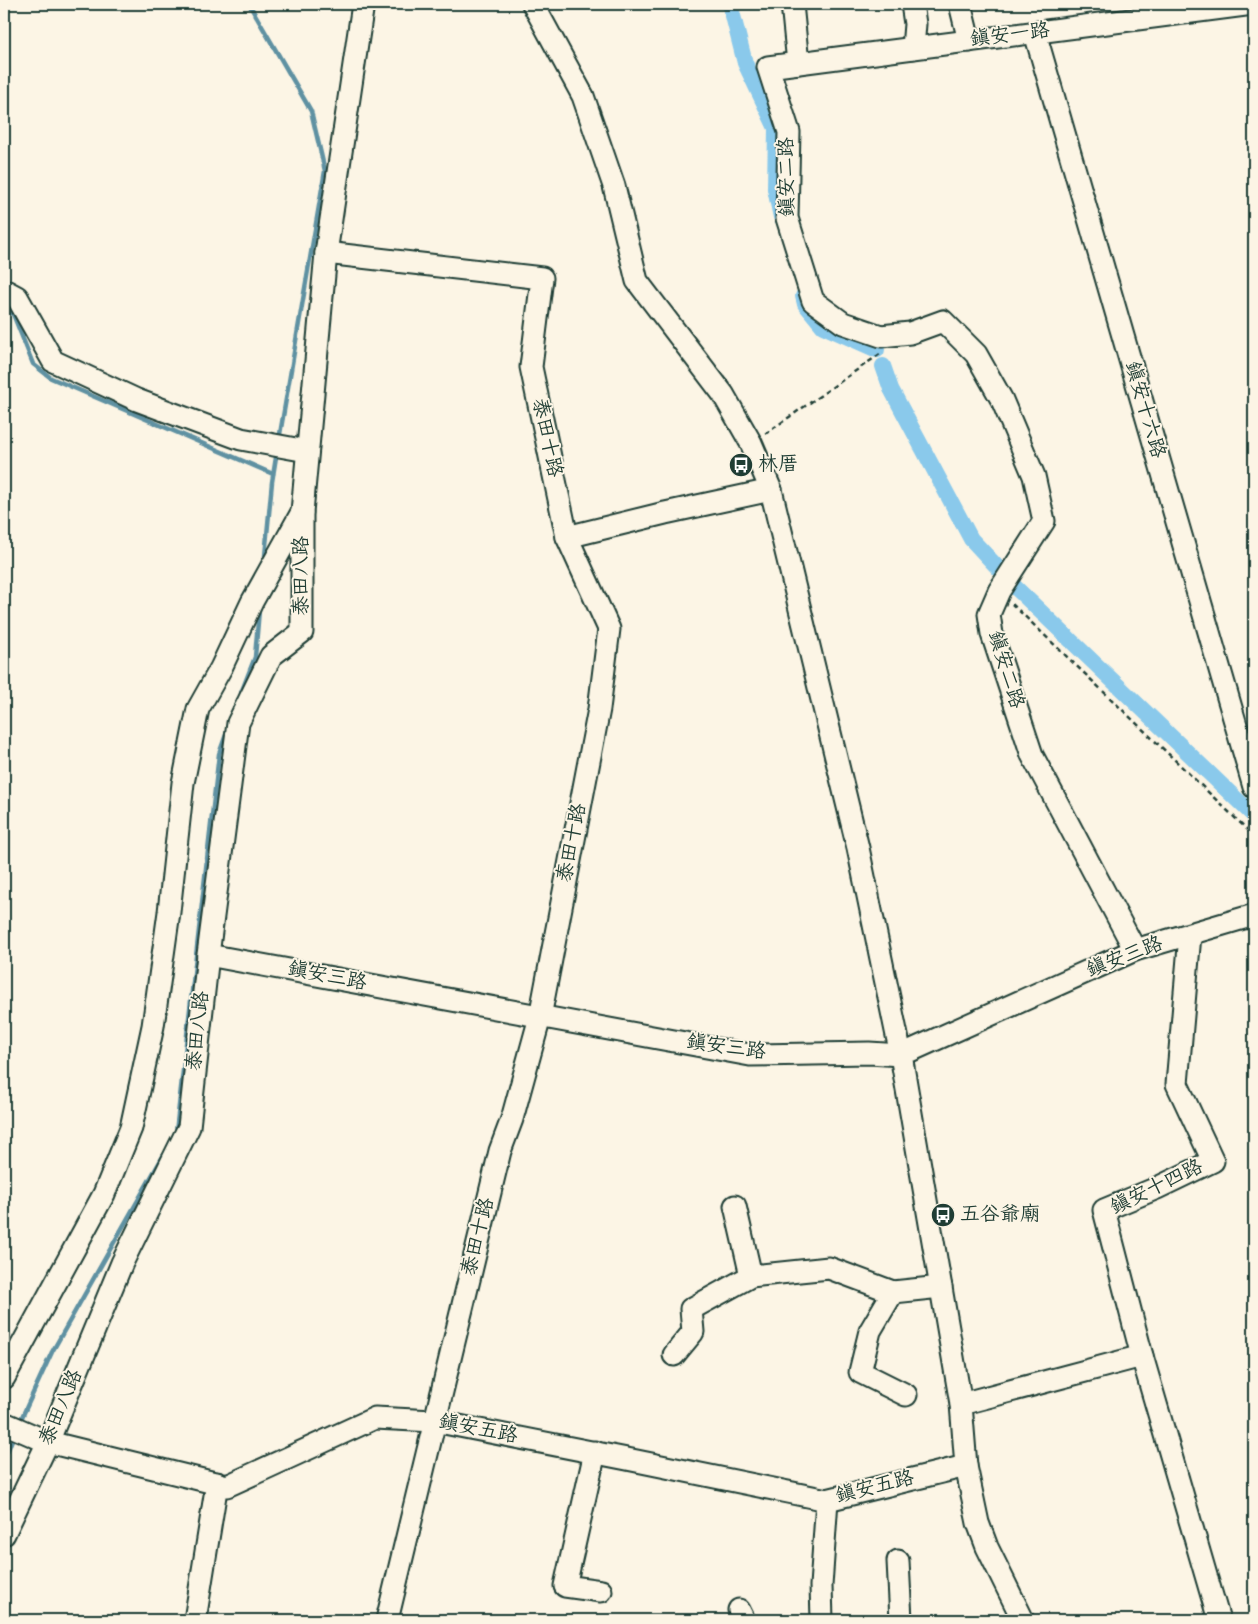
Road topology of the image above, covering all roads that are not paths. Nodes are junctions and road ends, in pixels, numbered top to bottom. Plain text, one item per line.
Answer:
1 (363, 4) edge
2 (533, 4) edge
3 (792, 4) edge
4 (912, 4) edge
5 (960, 4) edge
6 (1252, 4) edge
7 (1034, 33) junction
8 (970, 41) junction
9 (912, 48) junction
10 (798, 63) junction
11 (768, 67) joint
12 (326, 253) junction
13 (4, 290) edge
14 (307, 451) junction
15 (771, 490) junction
16 (302, 512) junction
17 (567, 536) junction
18 (1248, 744) edge
19 (1254, 787) edge
20 (1254, 915) edge
21 (1190, 935) junction
22 (1135, 950) junction
23 (208, 954) junction
24 (540, 1016) junction
25 (901, 1055) junction
26 (735, 1206) dead end
27 (751, 1276) junction
28 (941, 1287) junction
29 (893, 1292) junction
30 (674, 1355) dead end
31 (1142, 1356) junction
32 (4, 1378) edge
33 (906, 1395) dead end
34 (961, 1404) junction
35 (434, 1421) junction
36 (4, 1422) edge
37 (48, 1442) junction
38 (595, 1452) junction
39 (966, 1466) junction
40 (217, 1483) junction
41 (827, 1500) junction
42 (4, 1534) edge
43 (898, 1561) dead end
44 (601, 1591) dead end
45 (195, 1620) edge
46 (387, 1620) edge
47 (822, 1620) edge
48 (901, 1620) edge
49 (1023, 1620) edge
50 (1219, 1620) edge

1 - 12 street
2 - 15 street
3 - 10 street
4 - 9 street
5 - 8 street
6 - 7 street, 鎮安一路
7 - 8 street, 鎮安一路
7 - 18 street, 鎮安十六路
8 - 9 street, 鎮安一路
9 - 10 street, 鎮安一路
10 - 11 street, 鎮安一路
11 - 22 street, 鎮安二路
12 - 14 street
12 - 17 street, 泰田十路
13 - 14 street
14 - 16 street
15 - 17 street
15 - 25 street
16 - 23 street, 泰田八路
16 - 32 street
17 - 24 street, 泰田十路
18 - 19 street, 鎮安十六路
20 - 21 street, 鎮安三路
21 - 22 street, 鎮安三路
21 - 31 street, 鎮安十四路
22 - 25 street, 鎮安三路
23 - 24 street, 鎮安三路
23 - 37 street, 泰田八路
24 - 25 street, 鎮安三路
24 - 35 street, 泰田十路
25 - 28 street
26 - 27 street
27 - 29 street
27 - 30 street
28 - 29 street
28 - 34 street
29 - 33 street
31 - 34 street
31 - 50 street, 鎮安十四路
34 - 39 street
35 - 38 street, 鎮安五路
35 - 40 street, 鎮安五路
35 - 46 street, 泰田十路
36 - 37 street, 鎮安五路
37 - 40 street, 鎮安五路
37 - 42 street, 泰田八路
38 - 41 street, 鎮安五路
38 - 44 street
39 - 41 street, 鎮安五路
39 - 49 street
40 - 45 street
41 - 47 street
43 - 48 street

